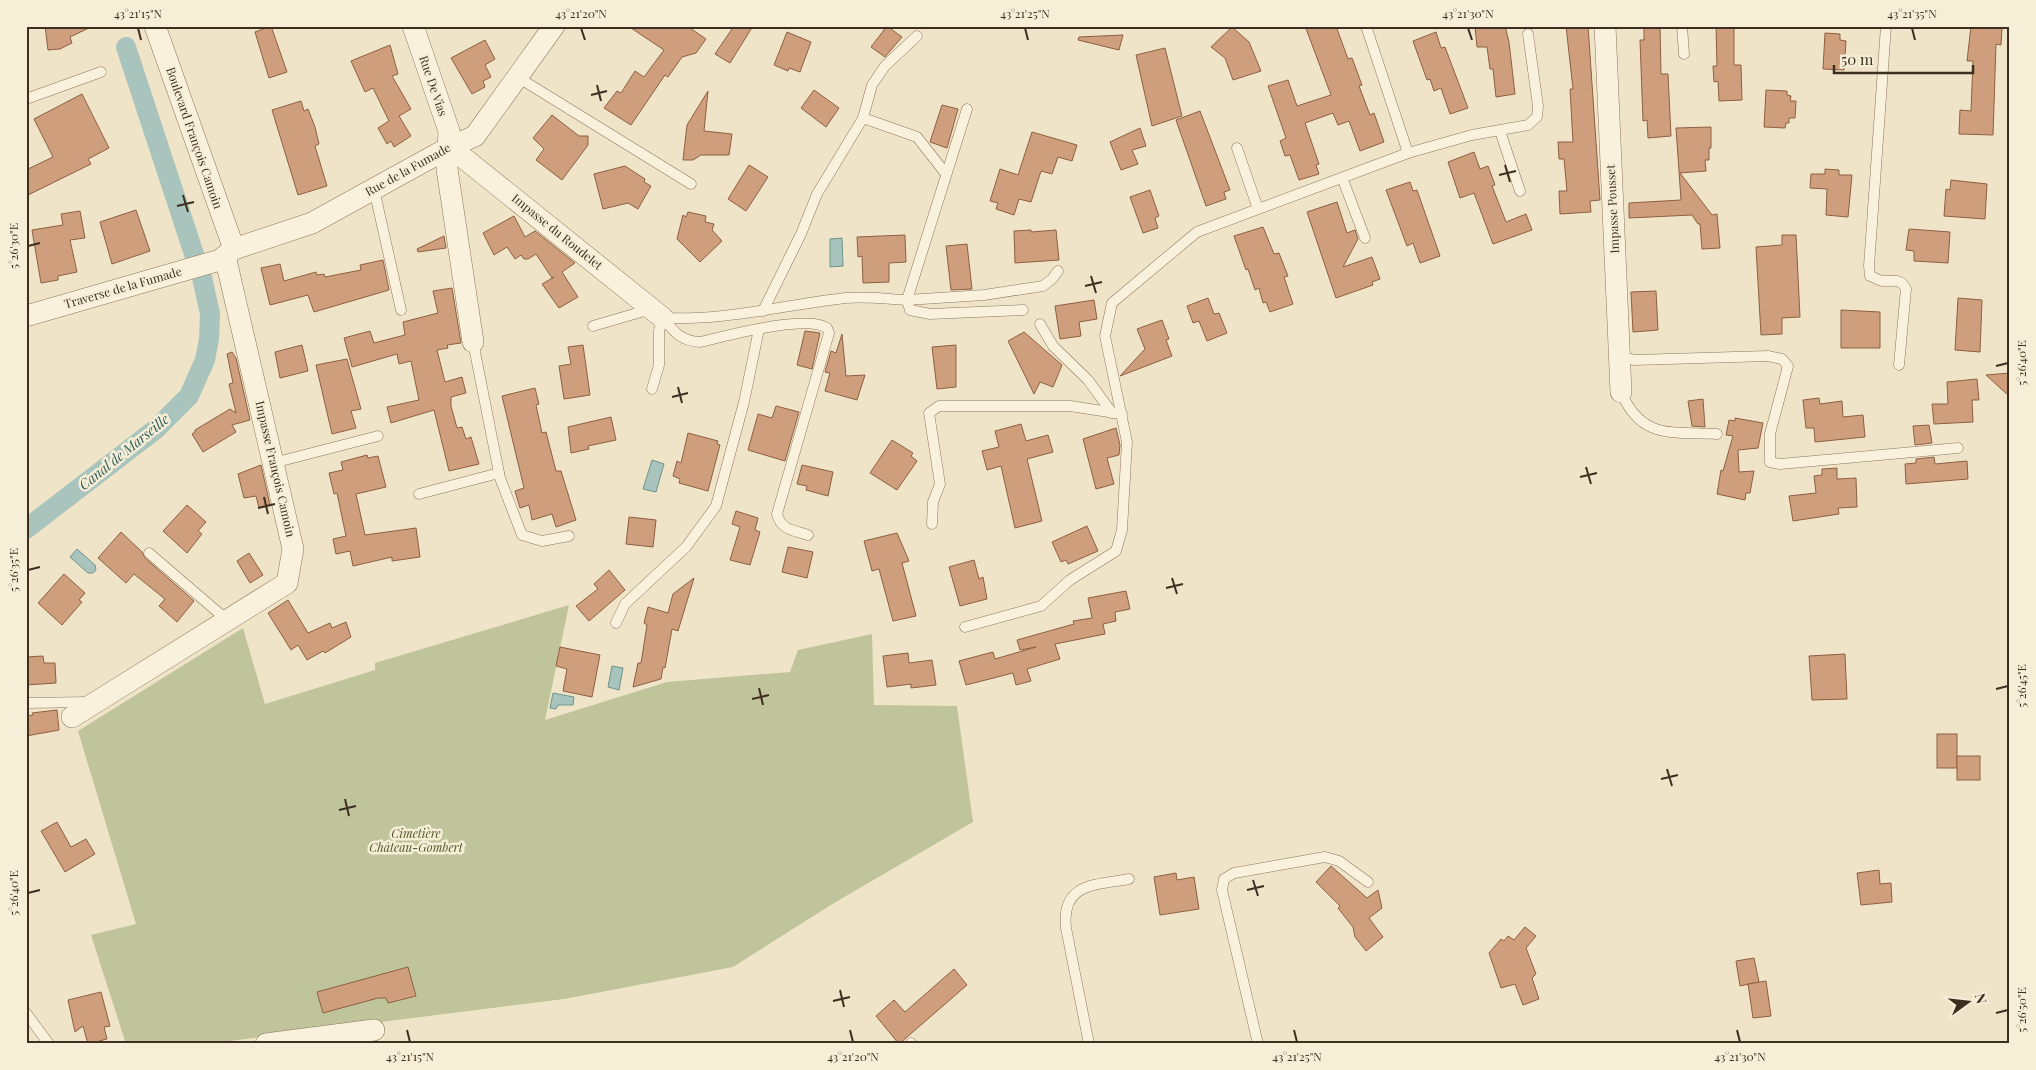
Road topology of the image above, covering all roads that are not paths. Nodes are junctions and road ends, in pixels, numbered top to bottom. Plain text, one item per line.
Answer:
1 (155, 26) edge
2 (413, 26) edge
3 (554, 26) edge
4 (1366, 26) edge
5 (1605, 26) edge
6 (1682, 26) edge
7 (1886, 26) edge
8 (1528, 34) dead end
9 (917, 36) dead end
10 (1684, 54) dead end
11 (101, 72) dead end
12 (519, 78) junction
13 (26, 99) edge
14 (967, 109) dead end
15 (863, 118) junction
16 (1500, 131) junction
17 (450, 147) junction
18 (1237, 148) dead end
19 (1408, 153) junction
20 (946, 174) junction
21 (1343, 180) junction
22 (691, 184) dead end
23 (374, 189) junction
24 (1520, 191) dead end
25 (1258, 209) junction
26 (1365, 238) dead end
27 (226, 255) junction
28 (1058, 271) dead end
29 (906, 300) junction
30 (401, 310) dead end
31 (1023, 310) dead end
32 (763, 312) junction
33 (657, 313) junction
34 (26, 316) edge
35 (1040, 324) dead end
36 (593, 326) dead end
37 (758, 329) junction
38 (473, 342) joint
39 (1620, 357) junction
40 (1899, 365) dead end
41 (652, 389) dead end
42 (1621, 392) joint
43 (1116, 414) junction
44 (1717, 434) dead end
45 (378, 436) dead end
46 (1958, 448) dead end
47 (274, 464) junction
48 (498, 473) junction
49 (419, 494) dead end
50 (932, 524) dead end
51 (808, 535) dead end
52 (569, 536) dead end
53 (149, 553) dead end
54 (227, 620) junction
55 (616, 623) dead end
56 (965, 627) dead end
57 (95, 702) junction
58 (26, 703) edge
59 (72, 717) dead end
60 (1129, 879) dead end
61 (1368, 882) dead end
62 (26, 1012) edge
63 (366, 1035) edge
64 (49, 1044) edge
65 (266, 1044) edge
66 (1089, 1044) edge
67 (1258, 1044) edge

1 - 27 street, Boulevard François Camoin
2 - 17 street, Rue De Vias
3 - 12 street, Rue de la Fumade
4 - 19 lane
5 - 39 street, Impasse Pousset
6 - 10 lane
7 - 40 lane
8 - 16 lane
9 - 15 lane
11 - 13 lane
12 - 17 street, Rue de la Fumade
12 - 22 lane
14 - 20 lane
15 - 20 lane
15 - 32 lane
16 - 19 lane
16 - 24 lane
17 - 23 street, Rue de la Fumade
17 - 33 street, Impasse du Roudelet
17 - 38 street, Rue De Vias
18 - 25 lane
19 - 21 lane
20 - 29 lane
21 - 25 lane
21 - 26 lane
23 - 27 street, Rue de la Fumade
23 - 30 lane
25 - 43 lane
27 - 34 street, Traverse de la Fumade
27 - 47 street, Impasse François Camoin
28 - 29 lane
29 - 31 lane
29 - 32 lane
32 - 33 lane
33 - 36 lane
33 - 37 lane
33 - 41 lane
35 - 43 lane
37 - 51 lane
37 - 55 lane
38 - 48 lane
39 - 42 street, Impasse Pousset
39 - 46 lane
42 - 44 lane
43 - 50 lane
43 - 56 lane
45 - 47 lane
47 - 54 street, Impasse François Camoin
48 - 49 lane
48 - 52 lane
53 - 54 lane
54 - 57 street, Impasse François Camoin
57 - 58 lane
57 - 59 street, Impasse François Camoin
60 - 66 lane
61 - 67 lane
62 - 64 lane
63 - 65 street

